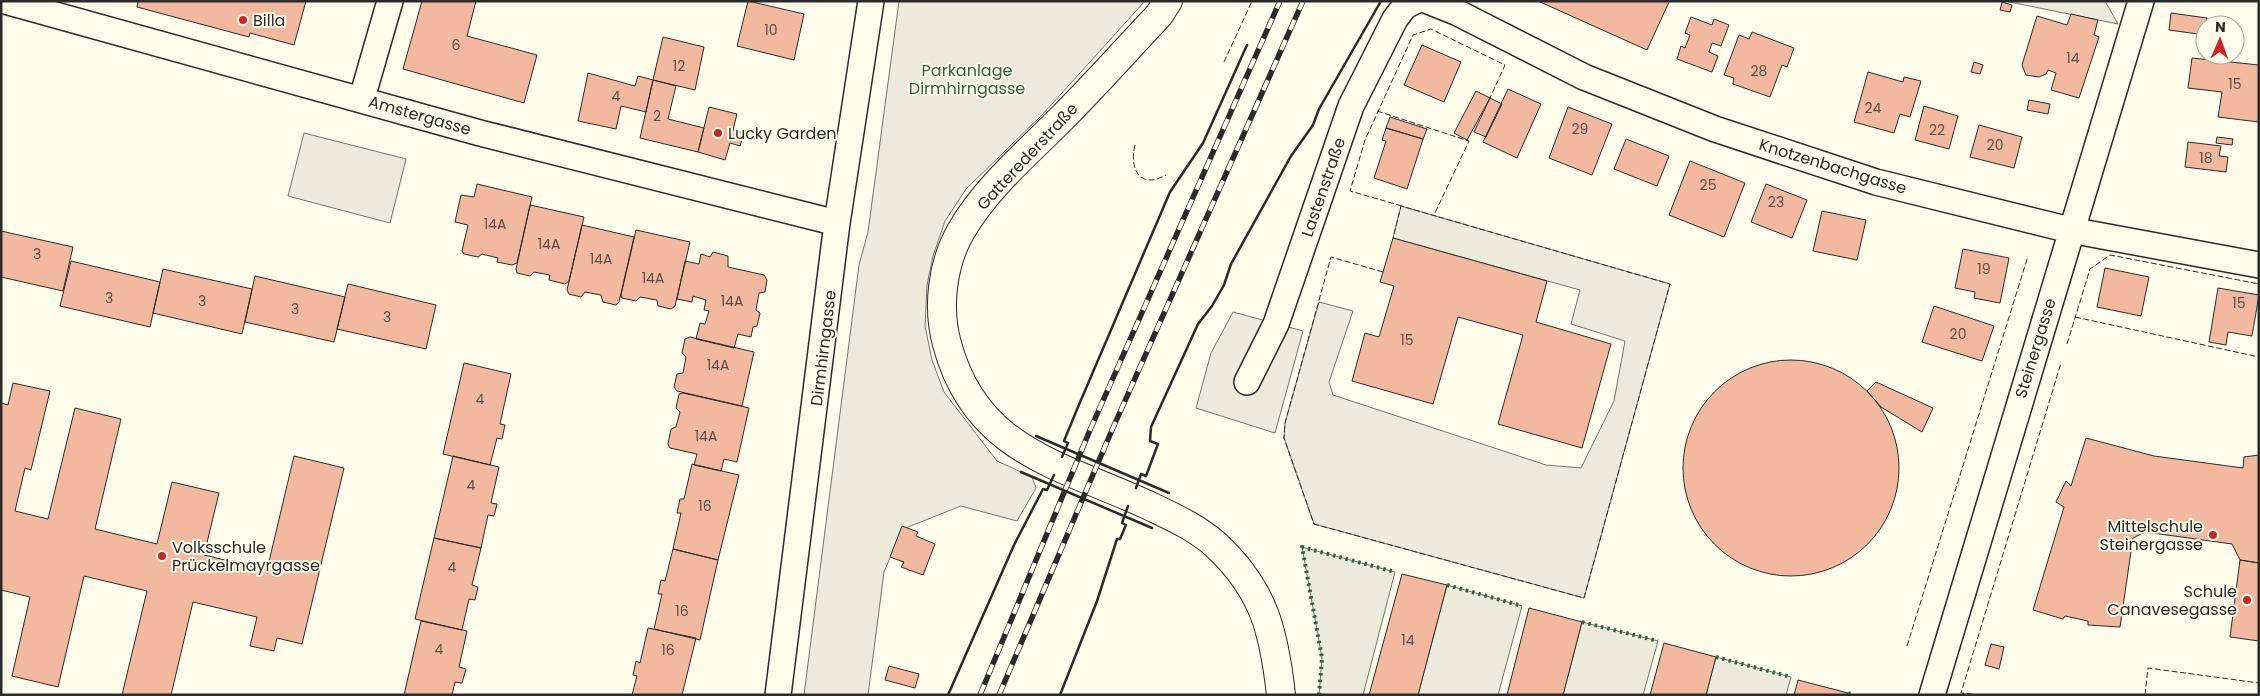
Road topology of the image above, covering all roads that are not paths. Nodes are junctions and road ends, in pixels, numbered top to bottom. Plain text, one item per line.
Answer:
1 (390, 1) edge
2 (871, 1) edge
3 (1168, 1) edge
4 (1415, 1) edge
5 (1428, 1) edge
6 (2141, 1) edge
7 (15, 2) edge
8 (362, 98) junction
9 (837, 224) junction
10 (2070, 230) junction
11 (2259, 264) edge
12 (1247, 382) dead end
13 (778, 695) edge
14 (1281, 695) edge
15 (1932, 695) edge

1 - 8 street
2 - 9 street, Dirmhirngasse
3 - 14 street, Gatterederstraße
4 - 12 street, Lastenstraße
5 - 10 street, Knotzenbachgasse
6 - 10 street, Steinergasse
7 - 8 street, Amstergasse
8 - 9 street, Amstergasse
9 - 13 street, Dirmhirngasse
10 - 11 street, Knotzenbachgasse
10 - 15 street, Steinergasse

